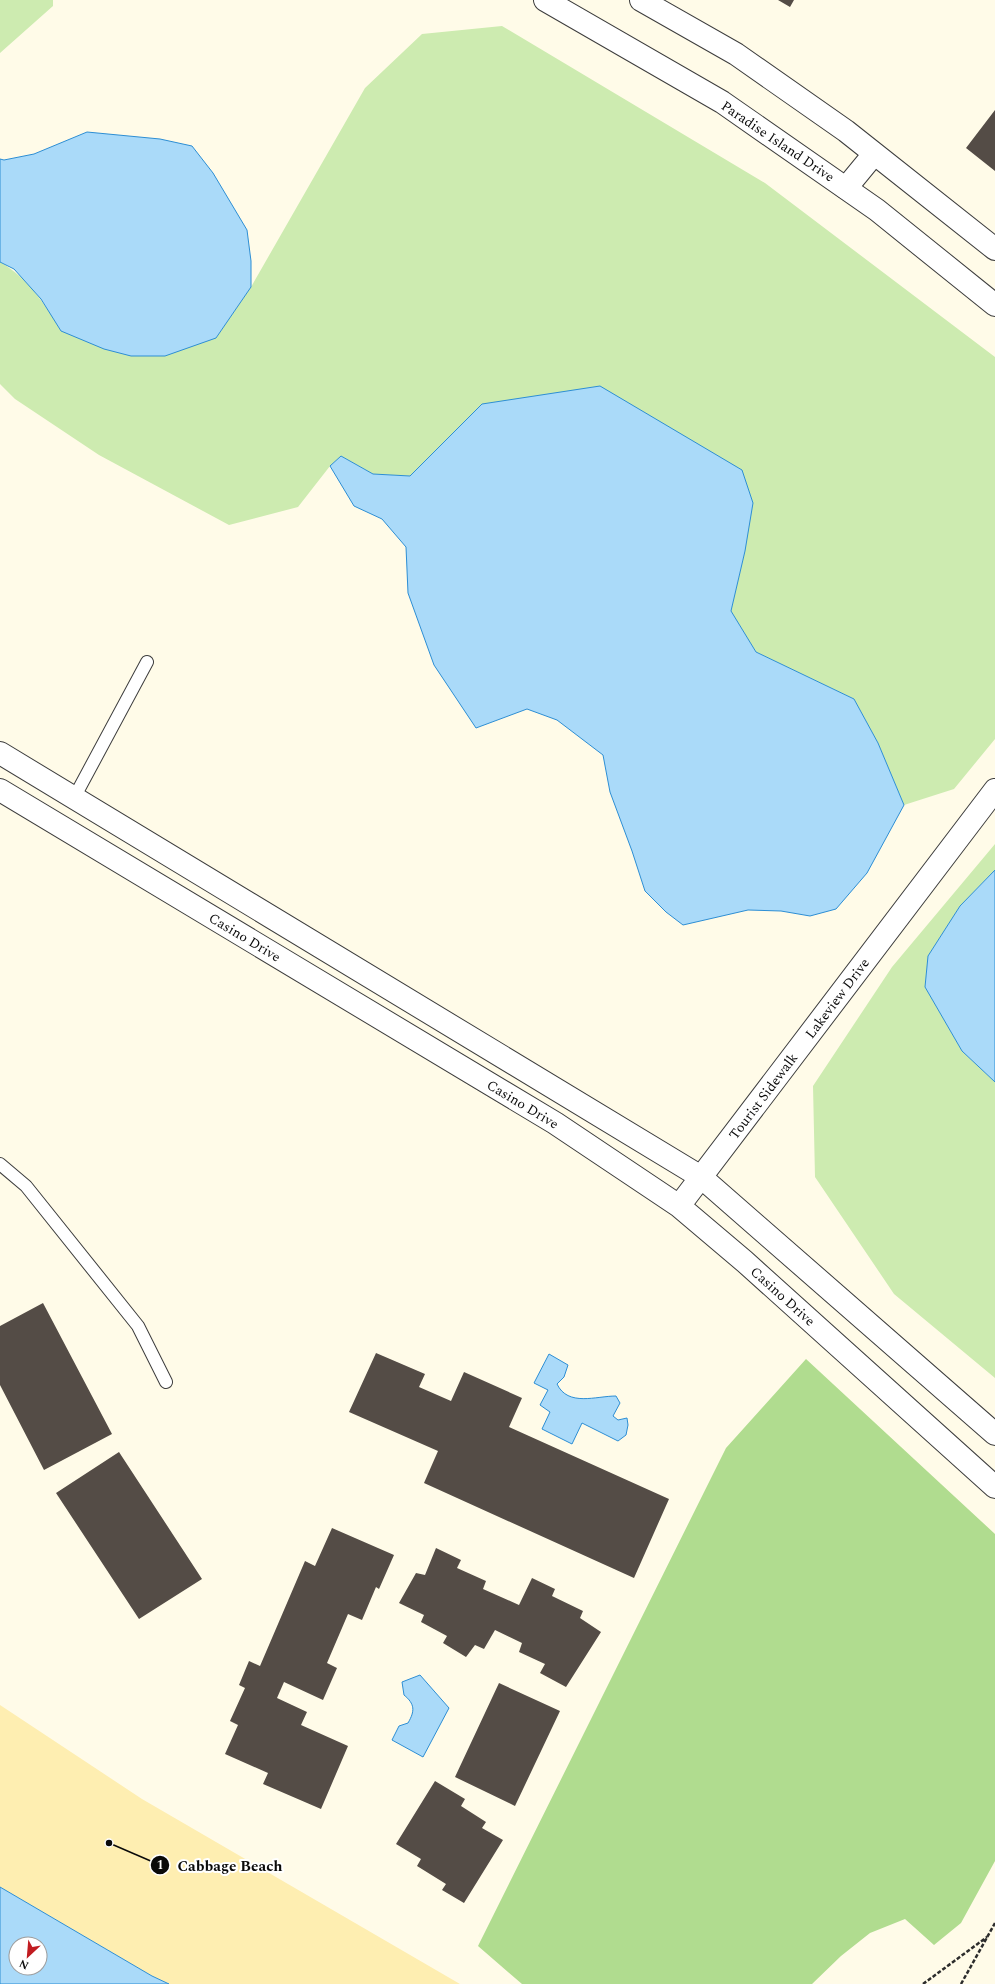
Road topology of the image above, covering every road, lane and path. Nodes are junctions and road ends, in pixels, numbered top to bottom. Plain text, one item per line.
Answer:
1 (545, 0) edge
2 (641, 0) edge
3 (874, 154) junction
4 (846, 188) junction
5 (995, 249) edge
6 (995, 305) edge
7 (147, 662) dead end
8 (0, 753) edge
9 (0, 790) edge
10 (995, 790) edge
11 (74, 798) junction
12 (0, 1164) edge
13 (701, 1177) junction
14 (679, 1206) junction
15 (166, 1382) dead end
16 (995, 1434) edge
17 (995, 1487) edge
18 (995, 1923) edge
19 (987, 1937) junction
20 (923, 1984) edge
21 (961, 1984) edge

1 - 4 street, Paradise Island Drive
2 - 3 street
3 - 4 street
3 - 5 street
4 - 6 street, Paradise Island Drive
7 - 11 lane
8 - 11 street
9 - 14 street, Casino Drive
10 - 13 street, Lakeview Drive
11 - 13 street
12 - 15 lane
13 - 14 street, Lakeview Drive
13 - 16 street
14 - 17 street, Casino Drive
18 - 19 path
19 - 20 path
19 - 21 path

